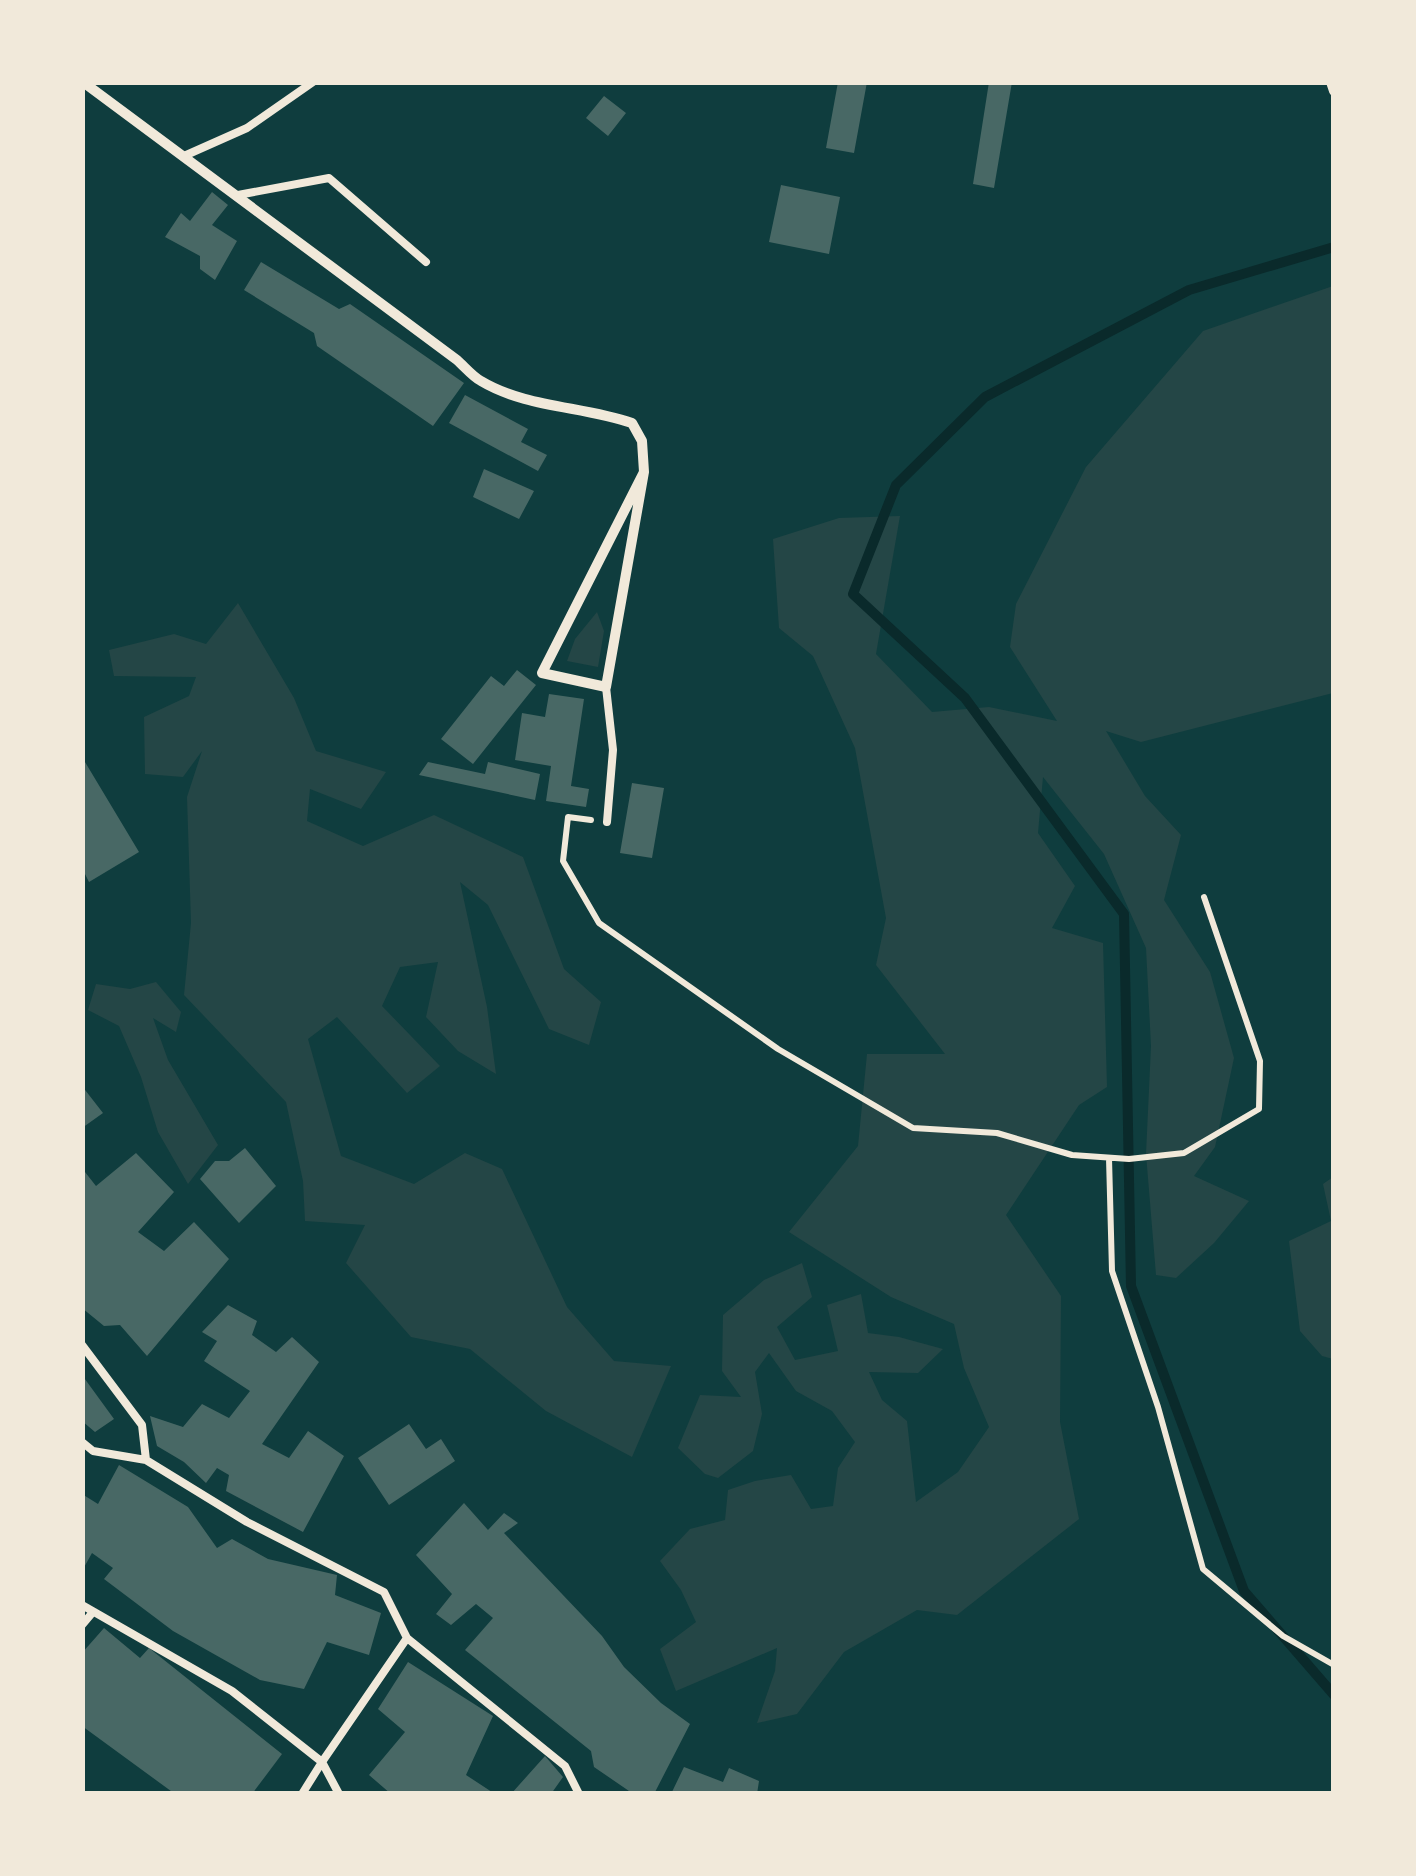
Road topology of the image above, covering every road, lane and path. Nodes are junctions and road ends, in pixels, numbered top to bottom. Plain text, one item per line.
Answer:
1 (83, 82) edge
2 (313, 82) edge
3 (1330, 82) edge
4 (1334, 91) edge
5 (184, 156) junction
6 (238, 195) junction
7 (426, 262) dead end
8 (644, 472) junction
9 (606, 687) junction
10 (607, 822) joint
11 (1204, 897) dead end
12 (1109, 1158) junction
13 (82, 1345) edge
14 (82, 1442) edge
15 (146, 1460) junction
16 (82, 1605) edge
17 (93, 1612) junction
18 (82, 1625) edge
19 (407, 1638) junction
20 (1334, 1665) edge
21 (322, 1762) junction
22 (302, 1794) edge
23 (338, 1794) edge
24 (579, 1794) edge

1 - 5 street
2 - 5 lane
3 - 4 street
5 - 6 street
6 - 7 lane
6 - 8 street
8 - 9 street
8 - 9 street
9 - 10 lane
10 - 12 path
11 - 12 path
12 - 20 path
13 - 15 lane
14 - 15 lane
15 - 19 lane
16 - 17 lane
17 - 18 lane
17 - 21 lane
19 - 21 lane
19 - 24 lane
21 - 22 lane
21 - 23 lane

